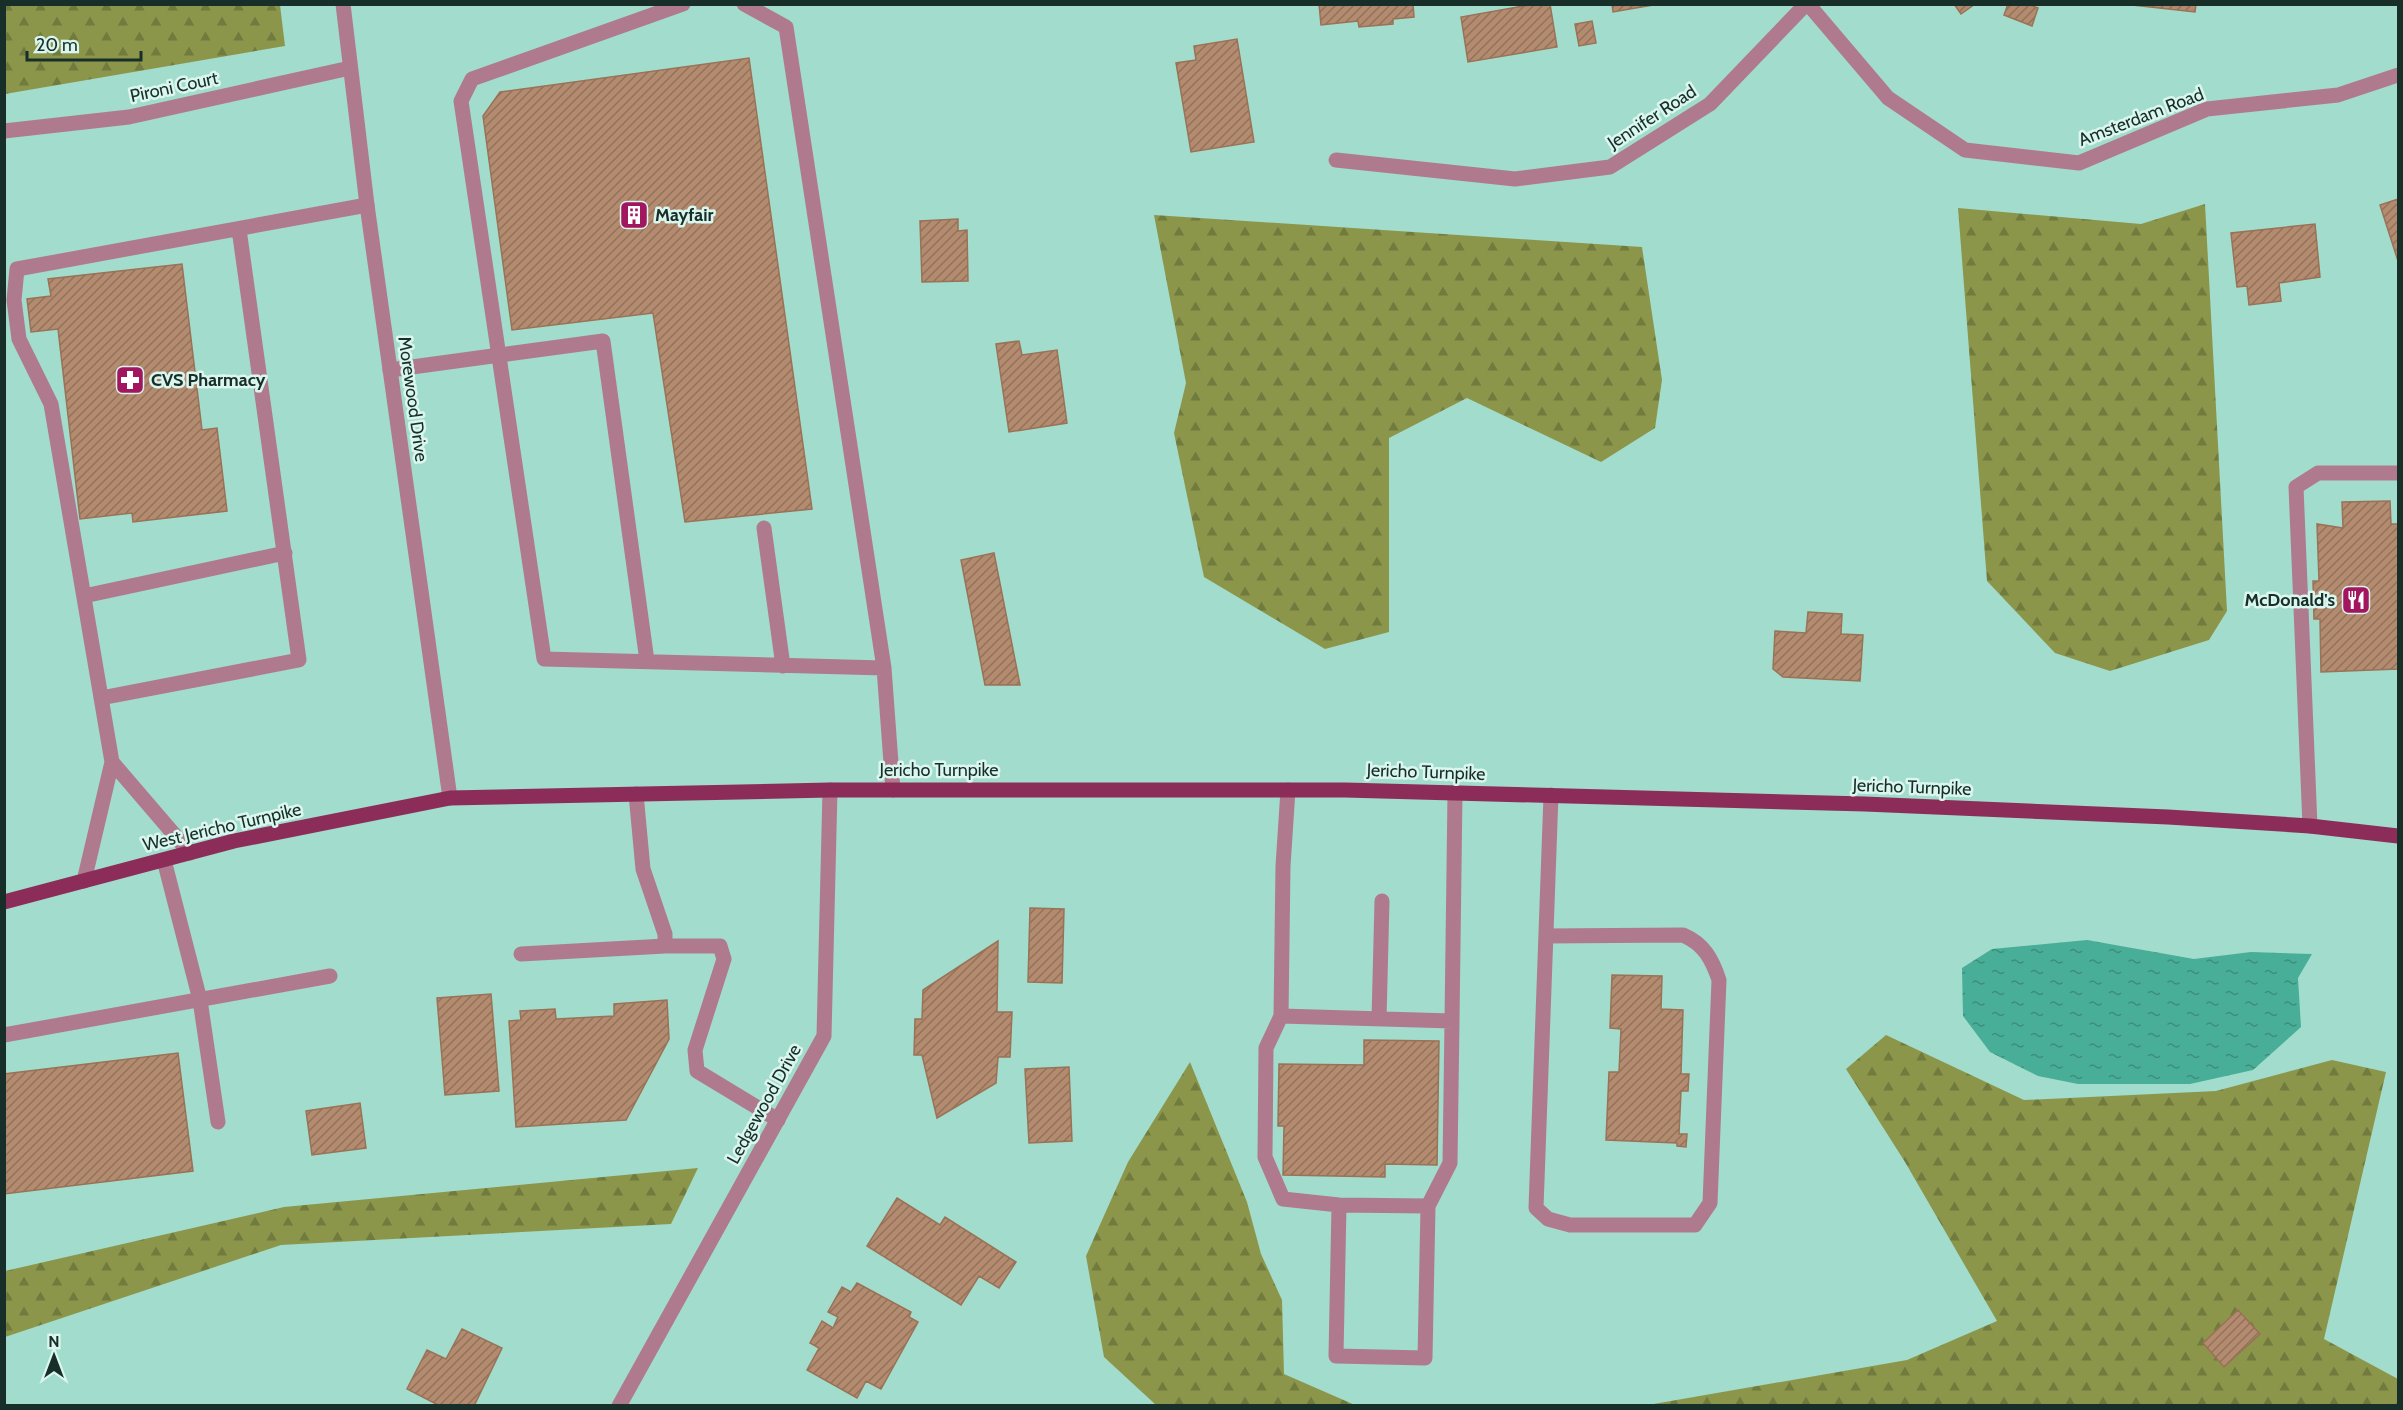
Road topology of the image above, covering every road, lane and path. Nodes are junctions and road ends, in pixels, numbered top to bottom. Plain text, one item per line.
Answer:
1 (343, 4) edge
2 (683, 4) edge
3 (744, 4) edge
4 (1807, 4) edge
5 (350, 68) junction
6 (2398, 75) edge
7 (4, 131) edge
8 (1336, 160) dead end
9 (367, 206) junction
10 (239, 229) junction
11 (498, 354) junction
12 (390, 370) junction
13 (2398, 473) edge
14 (764, 528) dead end
15 (285, 553) junction
16 (84, 596) junction
17 (647, 661) junction
18 (783, 666) junction
19 (884, 668) junction
20 (101, 698) junction
21 (111, 762) junction
22 (830, 790) junction
23 (893, 790) junction
24 (1288, 790) junction
25 (1455, 793) junction
26 (636, 794) junction
27 (1551, 795) junction
28 (450, 798) junction
29 (2310, 826) junction
30 (2398, 836) edge
31 (190, 853) junction
32 (164, 860) junction
33 (84, 881) junction
34 (1382, 901) dead end
35 (4, 902) edge
36 (1546, 936) junction
37 (665, 945) junction
38 (520, 954) dead end
39 (330, 976) dead end
40 (200, 1000) junction
41 (1281, 1016) junction
42 (1379, 1019) junction
43 (1452, 1021) junction
44 (4, 1035) edge
45 (777, 1120) junction
46 (218, 1122) dead end
47 (1340, 1205) junction
48 (1428, 1206) junction
49 (619, 1406) edge

1 - 5 street, Morewood Drive
2 - 11 street
3 - 19 street
4 - 6 street, Amsterdam Road
4 - 8 street, Jennifer Road
5 - 7 street, Pironi Court
5 - 9 street, Morewood Drive
9 - 10 street
9 - 12 street, Morewood Drive
10 - 15 street
10 - 16 street
11 - 12 street
11 - 17 street
11 - 17 street
12 - 28 street, Morewood Drive
13 - 29 street
14 - 18 street
15 - 16 street
15 - 20 street
16 - 20 street
17 - 18 street
18 - 19 street
19 - 23 street
20 - 21 street
21 - 31 street
21 - 33 street
22 - 23 main road, Jericho Turnpike
22 - 26 main road, Jericho Turnpike
22 - 45 street, Ledgewood Drive
23 - 24 main road, Jericho Turnpike
24 - 25 main road, Jericho Turnpike
24 - 41 street
25 - 27 main road, Jericho Turnpike
25 - 43 street
26 - 28 main road, Jericho Turnpike
26 - 37 street
27 - 29 main road, Jericho Turnpike
27 - 36 street
28 - 31 main road, West Jericho Turnpike
29 - 30 main road, Jericho Turnpike
31 - 32 main road, West Jericho Turnpike
32 - 33 main road, West Jericho Turnpike
32 - 40 street
33 - 35 main road, West Jericho Turnpike
34 - 42 street
36 - 36 street
37 - 38 street
37 - 45 street
39 - 40 street
40 - 44 street
40 - 46 street
41 - 42 street
41 - 47 street
42 - 43 street
43 - 48 street
45 - 49 street, Ledgewood Drive
47 - 48 street
47 - 48 street

